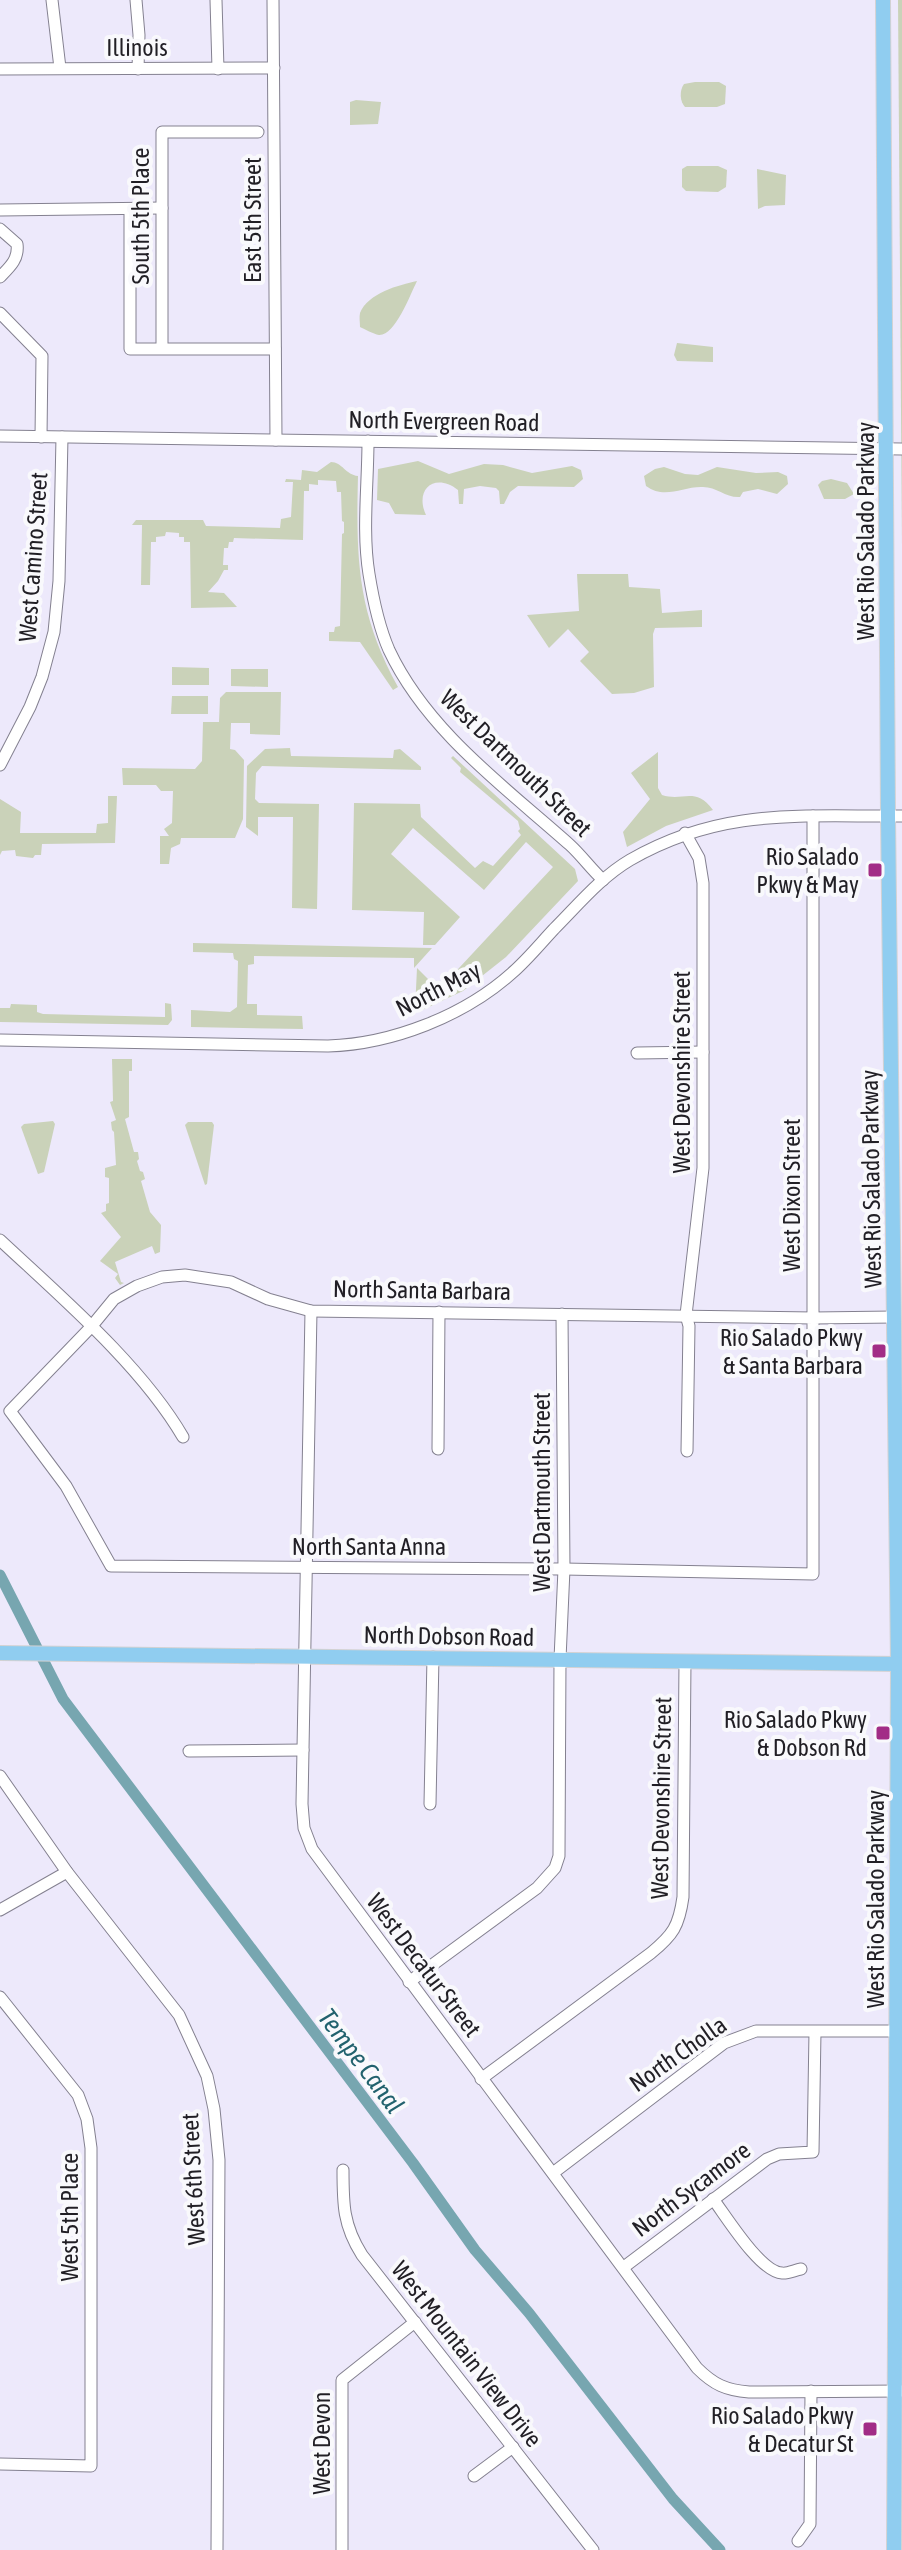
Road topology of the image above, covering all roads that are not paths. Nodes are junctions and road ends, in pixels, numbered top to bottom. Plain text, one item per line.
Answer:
1 (52, 0) edge
2 (136, 0) edge
3 (216, 0) edge
4 (273, 0) edge
5 (883, 0) edge
6 (60, 68) junction
7 (274, 68) junction
8 (0, 69) edge
9 (138, 69) junction
10 (218, 69) junction
11 (258, 132) dead end
12 (162, 208) junction
13 (130, 209) junction
14 (0, 210) edge
15 (0, 229) edge
16 (0, 277) edge
17 (0, 313) edge
18 (162, 348) junction
19 (275, 349) junction
20 (0, 436) edge
21 (41, 437) junction
22 (62, 437) junction
23 (276, 440) junction
24 (368, 441) junction
25 (894, 449) edge
26 (0, 765) edge
27 (813, 816) junction
28 (895, 816) edge
29 (685, 833) junction
30 (603, 880) junction
31 (0, 1040) edge
32 (703, 1052) junction
33 (637, 1053) dead end
34 (898, 1175) edge
35 (898, 1193) edge
36 (0, 1240) edge
37 (311, 1311) junction
38 (439, 1312) junction
39 (562, 1314) junction
40 (686, 1315) junction
41 (894, 1317) junction
42 (813, 1318) junction
43 (91, 1327) junction
44 (10, 1411) joint
45 (183, 1437) dead end
46 (438, 1449) dead end
47 (687, 1451) dead end
48 (307, 1567) junction
49 (564, 1569) junction
50 (813, 1574) joint
51 (3, 1653) edge
52 (303, 1656) junction
53 (433, 1657) junction
54 (560, 1659) junction
55 (685, 1661) junction
56 (901, 1664) edge
57 (303, 1750) junction
58 (189, 1751) dead end
59 (0, 1776) edge
60 (430, 1804) dead end
61 (67, 1872) junction
62 (0, 1910) edge
63 (409, 1982) junction
64 (0, 1997) edge
65 (896, 2031) junction
66 (815, 2032) junction
67 (481, 2079) junction
68 (343, 2170) dead end
69 (553, 2173) junction
70 (713, 2199) junction
71 (624, 2267) junction
72 (801, 2269) dead end
73 (415, 2322) junction
74 (811, 2391) junction
75 (898, 2391) edge
76 (513, 2447) junction
77 (0, 2464) edge
78 (474, 2476) dead end
79 (798, 2541) dead end
80 (217, 2550) edge
81 (342, 2550) edge
82 (593, 2550) edge
83 (894, 2550) edge

1 - 6 street
2 - 9 street
3 - 10 street
4 - 7 street, East 5th Street
5 - 25 main road, West Rio Salado Parkway
6 - 8 street, Illinois
6 - 9 street, Illinois
7 - 10 street, Illinois
7 - 19 street, East 5th Street
9 - 10 street, Illinois
11 - 12 street, South 5th Place
12 - 13 street
12 - 18 street, South 5th Place
13 - 14 street
13 - 18 street
15 - 16 street
17 - 21 street
18 - 19 street
19 - 23 street, East 5th Street
20 - 21 street, North Evergreen Road
21 - 22 street, North Evergreen Road
22 - 23 street, North Evergreen Road
22 - 26 street, West Camino Street
23 - 24 street, North Evergreen Road
24 - 25 street, North Evergreen Road
24 - 30 street, West Dartmouth Street
25 - 28 main road, West Rio Salado Parkway
27 - 28 street, North May
27 - 29 street, North May
27 - 42 street, West Dixon Street
28 - 34 main road, West Rio Salado Parkway
29 - 30 street, North May
29 - 32 street, West Devonshire Street
30 - 31 street, North May
32 - 33 street
32 - 40 street, West Devonshire Street
34 - 35 main road, West Rio Salado Parkway
35 - 41 main road, West Rio Salado Parkway
36 - 43 street
37 - 38 street, North Santa Barbara
37 - 43 street, North Santa Barbara
37 - 48 street, West Decatur Street
38 - 39 street, North Santa Barbara
38 - 46 street
39 - 40 street, North Santa Barbara
39 - 49 street, West Dartmouth Street
40 - 42 street, North Santa Barbara
40 - 47 street, West Devonshire Street
41 - 42 street, North Santa Barbara
41 - 56 main road, West Rio Salado Parkway
42 - 50 street, West Dixon Street
43 - 44 street, North Santa Barbara
43 - 45 street
44 - 48 street, North Santa Anna
48 - 49 street, North Santa Anna
48 - 52 street, West Decatur Street
49 - 50 street, North Santa Anna
49 - 54 street, West Dartmouth Street
51 - 52 main road, North Dobson Road
52 - 53 main road, North Dobson Road
52 - 57 street, West Decatur Street
53 - 54 main road, North Dobson Road
53 - 60 street
54 - 55 main road, North Dobson Road
54 - 63 street, West Dartmouth Street
55 - 56 main road, North Dobson Road
55 - 67 street, West Devonshire Street
56 - 65 main road, West Rio Salado Parkway
57 - 58 street
57 - 63 street, West Decatur Street
59 - 61 street, West 6th Street
61 - 62 street
61 - 80 street, West 6th Street
63 - 67 street, West Decatur Street
64 - 77 street, West 5th Place
65 - 66 street, North Cholla
65 - 75 main road, West Rio Salado Parkway
66 - 69 street, North Cholla
66 - 70 street, North Sycamore
67 - 69 street, West Decatur Street
68 - 73 street, West Mountain View Drive
69 - 71 street, West Decatur Street
70 - 71 street, North Sycamore
70 - 72 street
71 - 74 street, West Decatur Street
73 - 76 street, West Mountain View Drive
73 - 81 street, West Devon
74 - 75 street, West Decatur Street
74 - 79 street
75 - 83 main road, West Rio Salado Parkway
76 - 78 street
76 - 82 street, West Mountain View Drive

